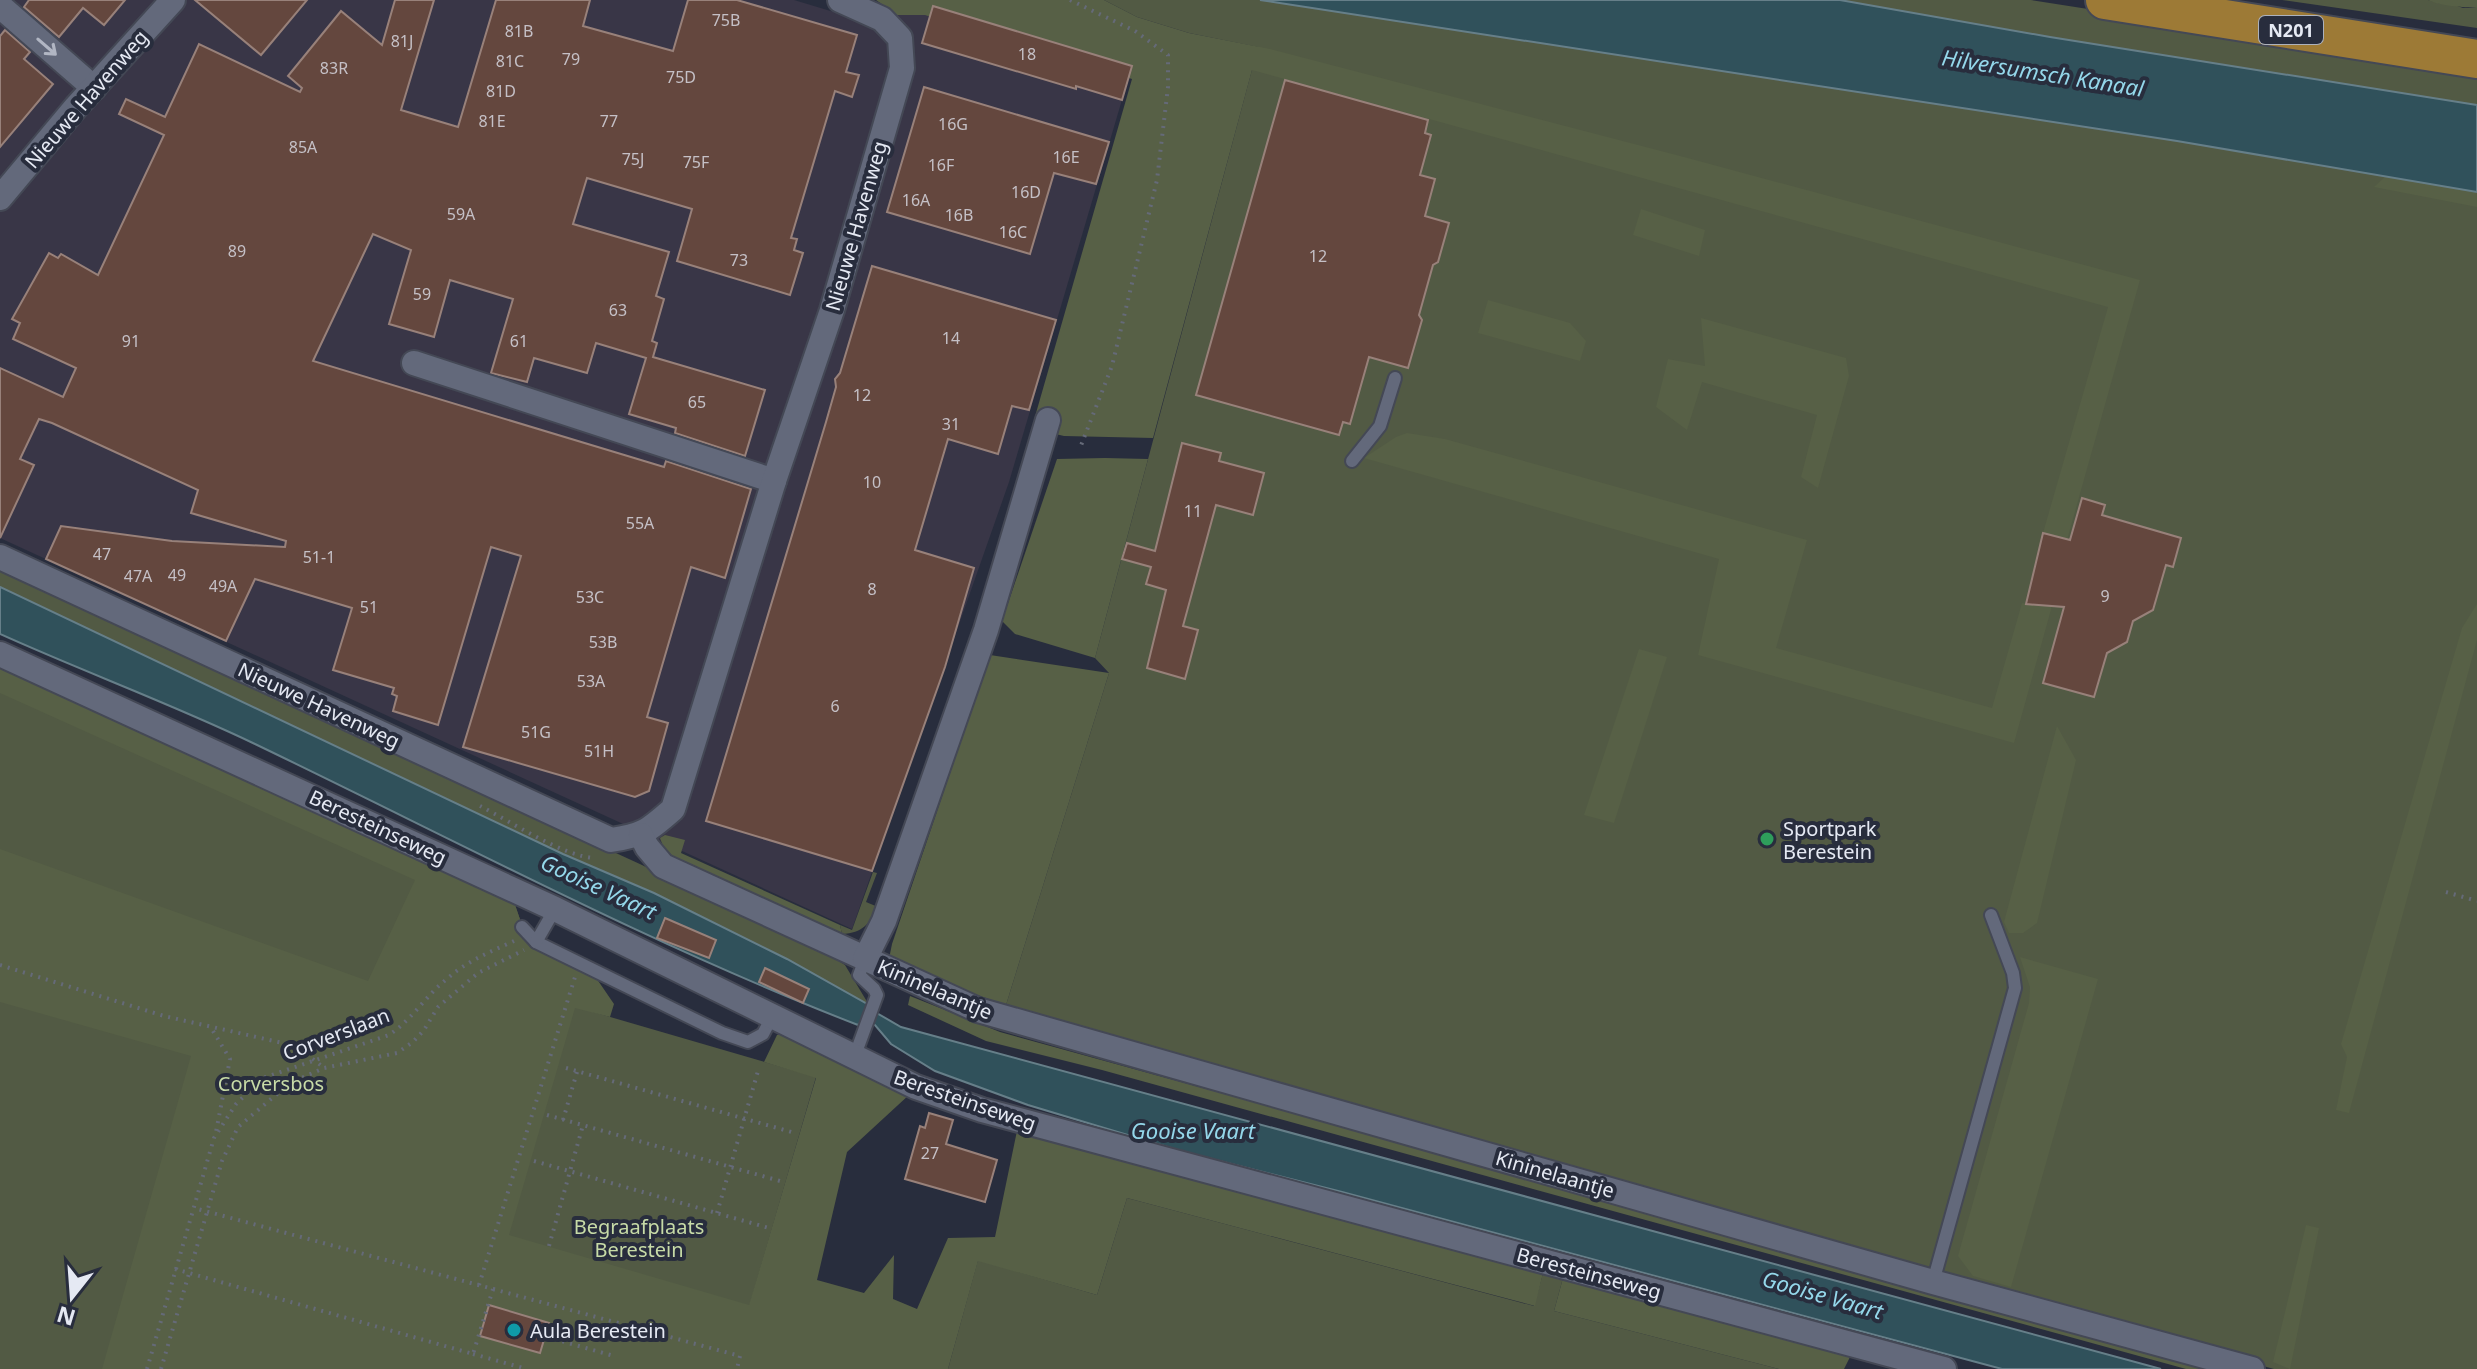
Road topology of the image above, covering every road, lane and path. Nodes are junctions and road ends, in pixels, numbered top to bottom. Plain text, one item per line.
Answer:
1 (173, 0) edge
2 (840, 0) edge
3 (1070, 0) edge
4 (2105, 0) edge
5 (0, 2) edge
6 (2477, 59) edge
7 (94, 88) junction
8 (0, 198) edge
9 (414, 363) dead end
10 (1395, 378) dead end
11 (1048, 420) dead end
12 (1080, 448) dead end
13 (1352, 461) dead end
14 (774, 481) junction
15 (0, 557) edge
16 (0, 654) edge
17 (641, 835) junction
18 (2446, 892) dead end
19 (2477, 901) edge
20 (555, 909) junction
21 (1991, 915) dead end
22 (522, 927) joint
23 (536, 942) junction
24 (0, 965) edge
25 (583, 965) junction
26 (866, 971) junction
27 (773, 1015) junction
28 (212, 1029) junction
29 (854, 1058) junction
30 (314, 1060) junction
31 (324, 1068) junction
32 (566, 1068) dead end
33 (577, 1071) junction
34 (758, 1071) dead end
35 (547, 1115) dead end
36 (744, 1119) junction
37 (563, 1120) junction
38 (583, 1125) junction
39 (795, 1133) dead end
40 (214, 1138) junction
41 (534, 1161) dead end
42 (731, 1167) junction
43 (570, 1172) junction
44 (780, 1181) dead end
45 (194, 1208) junction
46 (208, 1211) junction
47 (717, 1213) junction
48 (769, 1228) dead end
49 (549, 1246) dead end
50 (175, 1269) junction
51 (188, 1274) junction
52 (1933, 1282) junction
53 (479, 1285) junction
54 (493, 1289) junction
55 (547, 1337) dead end
56 (473, 1354) junction
57 (614, 1356) dead end
58 (147, 1369) edge
59 (161, 1369) edge
60 (527, 1369) edge
61 (737, 1369) edge
62 (1944, 1369) edge
63 (2252, 1369) edge

1 - 7 street, Nieuwe Havenweg
2 - 14 street, Nieuwe Havenweg
3 - 12 path
4 - 6 main road, N201
5 -> 7 street
7 - 8 street, Nieuwe Havenweg
9 - 14 street
10 - 13 lane
11 - 26 street, Kininelaantje
14 - 17 street, Nieuwe Havenweg
15 - 17 street, Nieuwe Havenweg
16 - 20 street, Beresteinseweg
17 - 26 street
18 - 19 path
20 - 23 lane
20 - 27 street, Beresteinseweg
21 - 52 lane
22 - 23 lane
22 - 30 path, Corverslaan
23 - 25 lane
23 - 31 path
24 - 28 path
25 - 27 lane
25 - 53 path
26 - 29 lane
26 - 52 street, Kininelaantje
27 - 29 street, Beresteinseweg
28 - 30 path
28 - 40 path
29 - 62 street, Beresteinseweg
30 - 31 path
30 - 40 path, Corverslaan
31 - 46 path
32 - 33 path
33 - 36 path
33 - 37 path
34 - 36 path
35 - 37 path
36 - 39 path
36 - 42 path
37 - 38 path
38 - 42 path
38 - 43 path
40 - 45 path, Corverslaan
41 - 43 path
42 - 44 path
42 - 47 path
43 - 47 path
43 - 49 path
45 - 46 path
45 - 50 path, Corverslaan
46 - 51 path
46 - 53 path
47 - 48 path
50 - 51 path
50 - 58 path, Corverslaan
51 - 56 path
51 - 59 path
52 - 63 street, Kininelaantje
53 - 54 path
54 - 56 path
54 - 61 path
55 - 57 path
56 - 60 path

